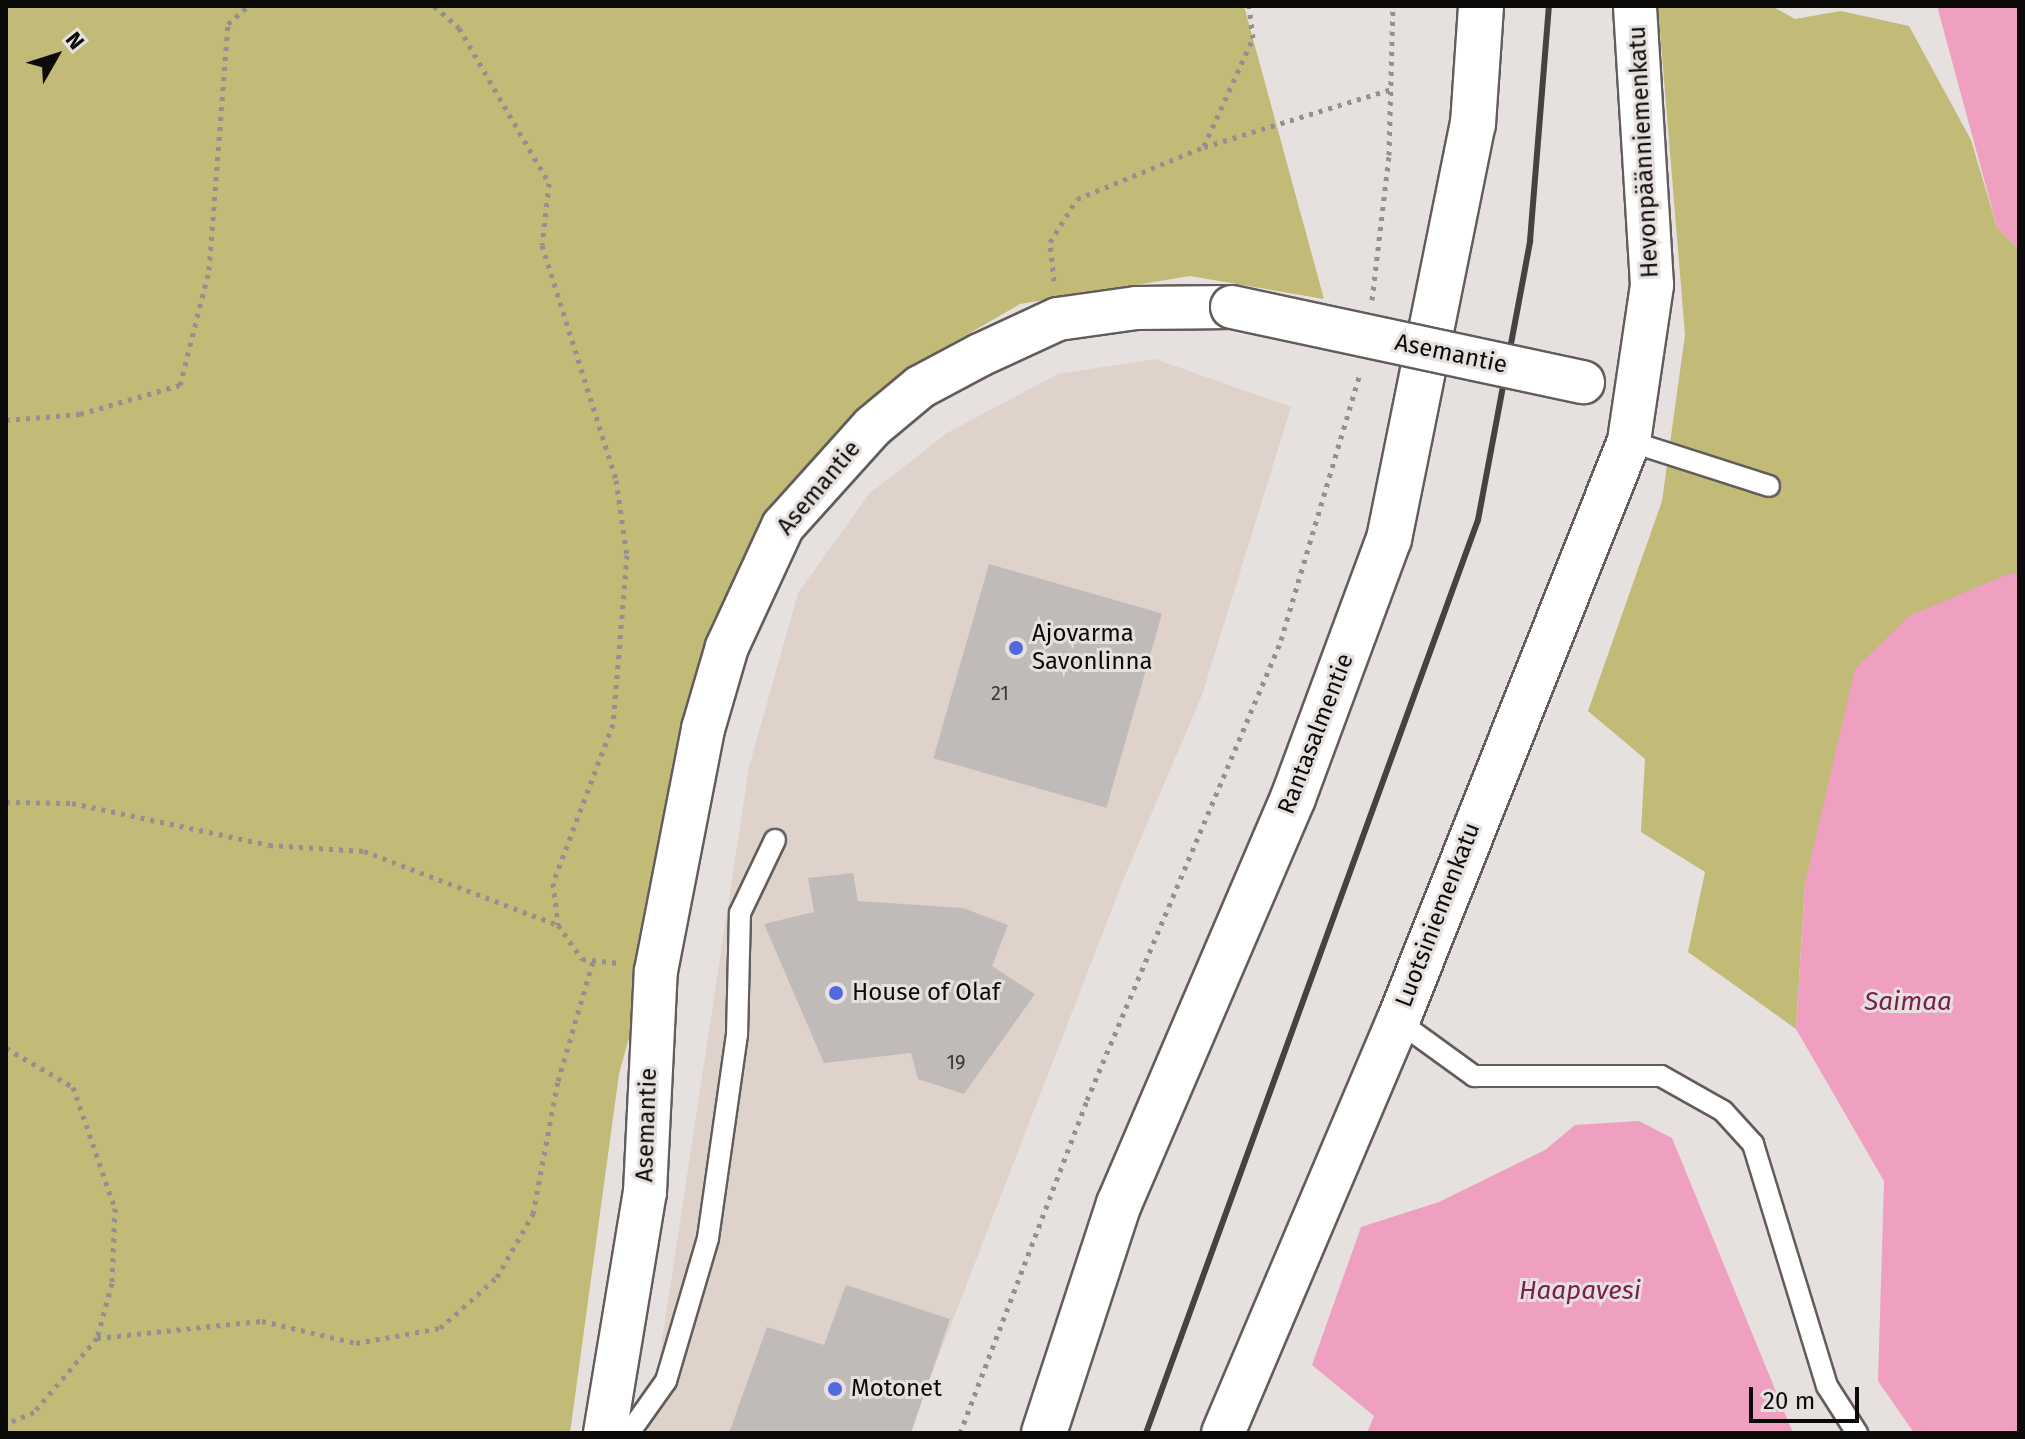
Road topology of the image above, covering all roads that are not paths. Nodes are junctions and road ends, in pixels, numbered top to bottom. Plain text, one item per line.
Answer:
1 (1481, 6) edge
2 (1635, 6) edge
3 (1639, 393) junction
4 (1629, 441) junction
5 (1769, 486) dead end
6 (775, 840) dead end
7 (1398, 1021) junction
8 (605, 1433) edge
9 (629, 1433) edge
10 (1044, 1433) edge
11 (1223, 1433) edge
12 (1857, 1433) edge

1 - 10 highway, Rantasalmentie
2 - 3 street, Hevonpäänniemenkatu
3 - 4 street, Luotsiniemenkatu
3 - 8 street, Asemantie, bridge
4 - 5 lane
4 - 7 street, Luotsiniemenkatu
6 - 9 lane
7 - 11 street, Luotsiniemenkatu
7 - 12 lane

